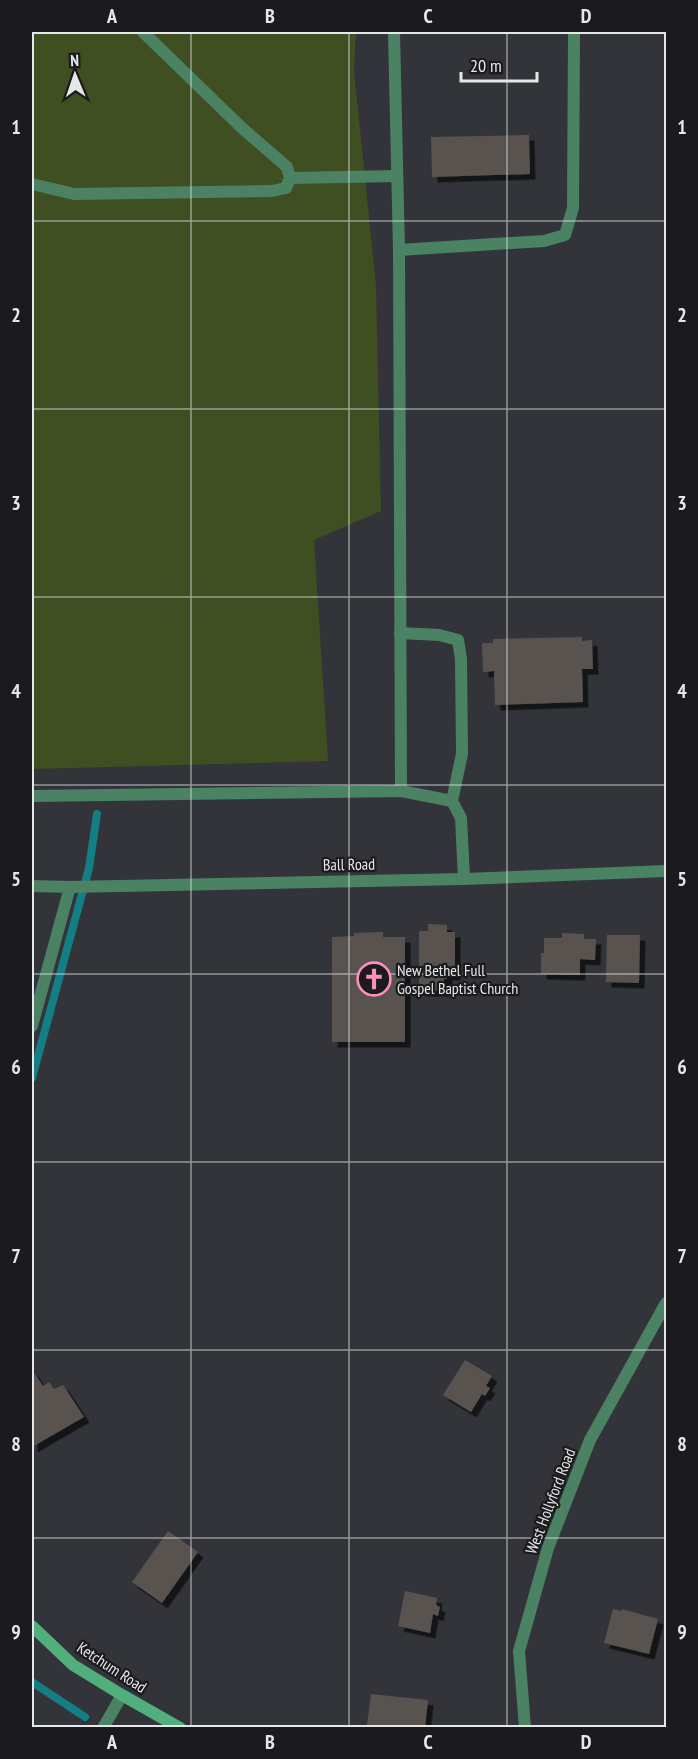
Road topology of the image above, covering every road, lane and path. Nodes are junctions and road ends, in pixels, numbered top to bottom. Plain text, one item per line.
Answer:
1 (143, 32) edge
2 (394, 32) edge
3 (574, 32) edge
4 (397, 176) junction
5 (290, 178) junction
6 (32, 184) edge
7 (399, 250) junction
8 (400, 633) junction
9 (400, 791) junction
10 (32, 796) edge
11 (452, 801) junction
12 (666, 872) edge
13 (464, 879) junction
14 (32, 886) edge
15 (70, 887) junction
16 (32, 1026) edge
17 (666, 1303) edge
18 (32, 1626) edge
19 (122, 1695) junction
20 (103, 1728) edge
21 (180, 1728) edge
22 (525, 1728) edge

1 - 5 street
2 - 4 street
3 - 7 street
4 - 5 street
4 - 7 street
5 - 6 street
7 - 8 street
8 - 9 street
8 - 11 street
9 - 10 street
9 - 11 street
11 - 13 street
12 - 13 street, Ball Road
13 - 15 street, Ball Road
14 - 15 street, Ball Road
15 - 16 street
17 - 22 street, West Hollyford Road
18 - 19 main road, Ketchum Road
19 - 20 street
19 - 21 main road, Ketchum Road

